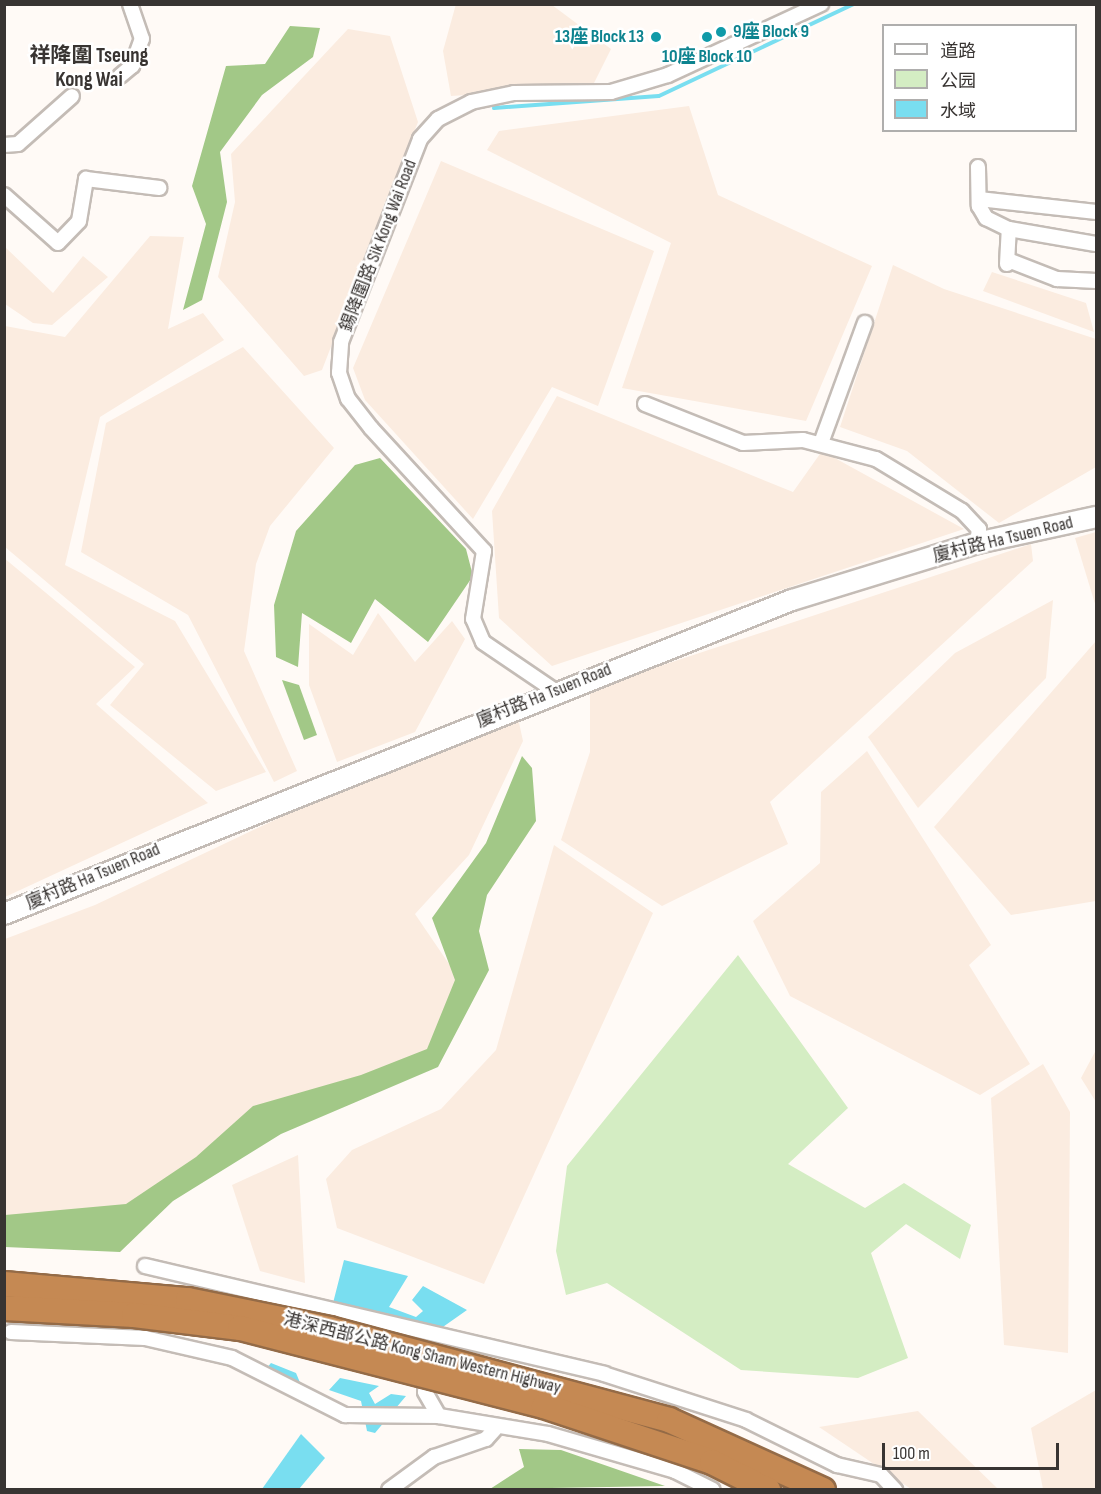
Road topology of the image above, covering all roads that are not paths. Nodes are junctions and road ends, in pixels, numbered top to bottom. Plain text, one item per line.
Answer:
1 (130, 4) edge
2 (821, 4) edge
3 (120, 76) dead end
4 (72, 96) dead end
5 (4, 145) edge
6 (978, 167) dead end
7 (159, 188) dead end
8 (4, 195) edge
9 (980, 199) junction
10 (1096, 212) edge
11 (1009, 229) junction
12 (1096, 244) edge
13 (1096, 281) edge
14 (865, 323) dead end
15 (645, 404) dead end
16 (821, 443) junction
17 (1096, 517) edge
18 (977, 543) junction
19 (555, 691) junction
20 (4, 914) edge
21 (145, 1266) dead end
22 (4, 1284) edge
23 (4, 1308) edge
24 (11, 1332) dead end
25 (443, 1339) junction
26 (439, 1416) junction
27 (495, 1429) junction
28 (389, 1490) edge
29 (713, 1490) edge
30 (768, 1490) edge
31 (823, 1490) edge
32 (896, 1490) edge

1 - 3 street
2 - 19 street, 錫降圍路 Sik Kong Wai Road
4 - 5 street
6 - 9 street
7 - 8 street
9 - 10 street
9 - 11 street
11 - 12 street
11 - 13 street
14 - 16 street
15 - 16 street
16 - 18 street
17 - 18 street, 廈村路 Ha Tsuen Road
18 - 19 street, 廈村路 Ha Tsuen Road
19 - 20 street, 廈村路 Ha Tsuen Road
21 - 25 street
22 - 31 highway, 港深西部公路 Kong Sham Western Highway, bridge
23 - 30 highway, 港深西部公路 Kong Sham Western Highway, bridge
24 - 26 street
25 - 26 street
25 - 32 street
26 - 27 street
27 - 28 street
27 - 29 street

